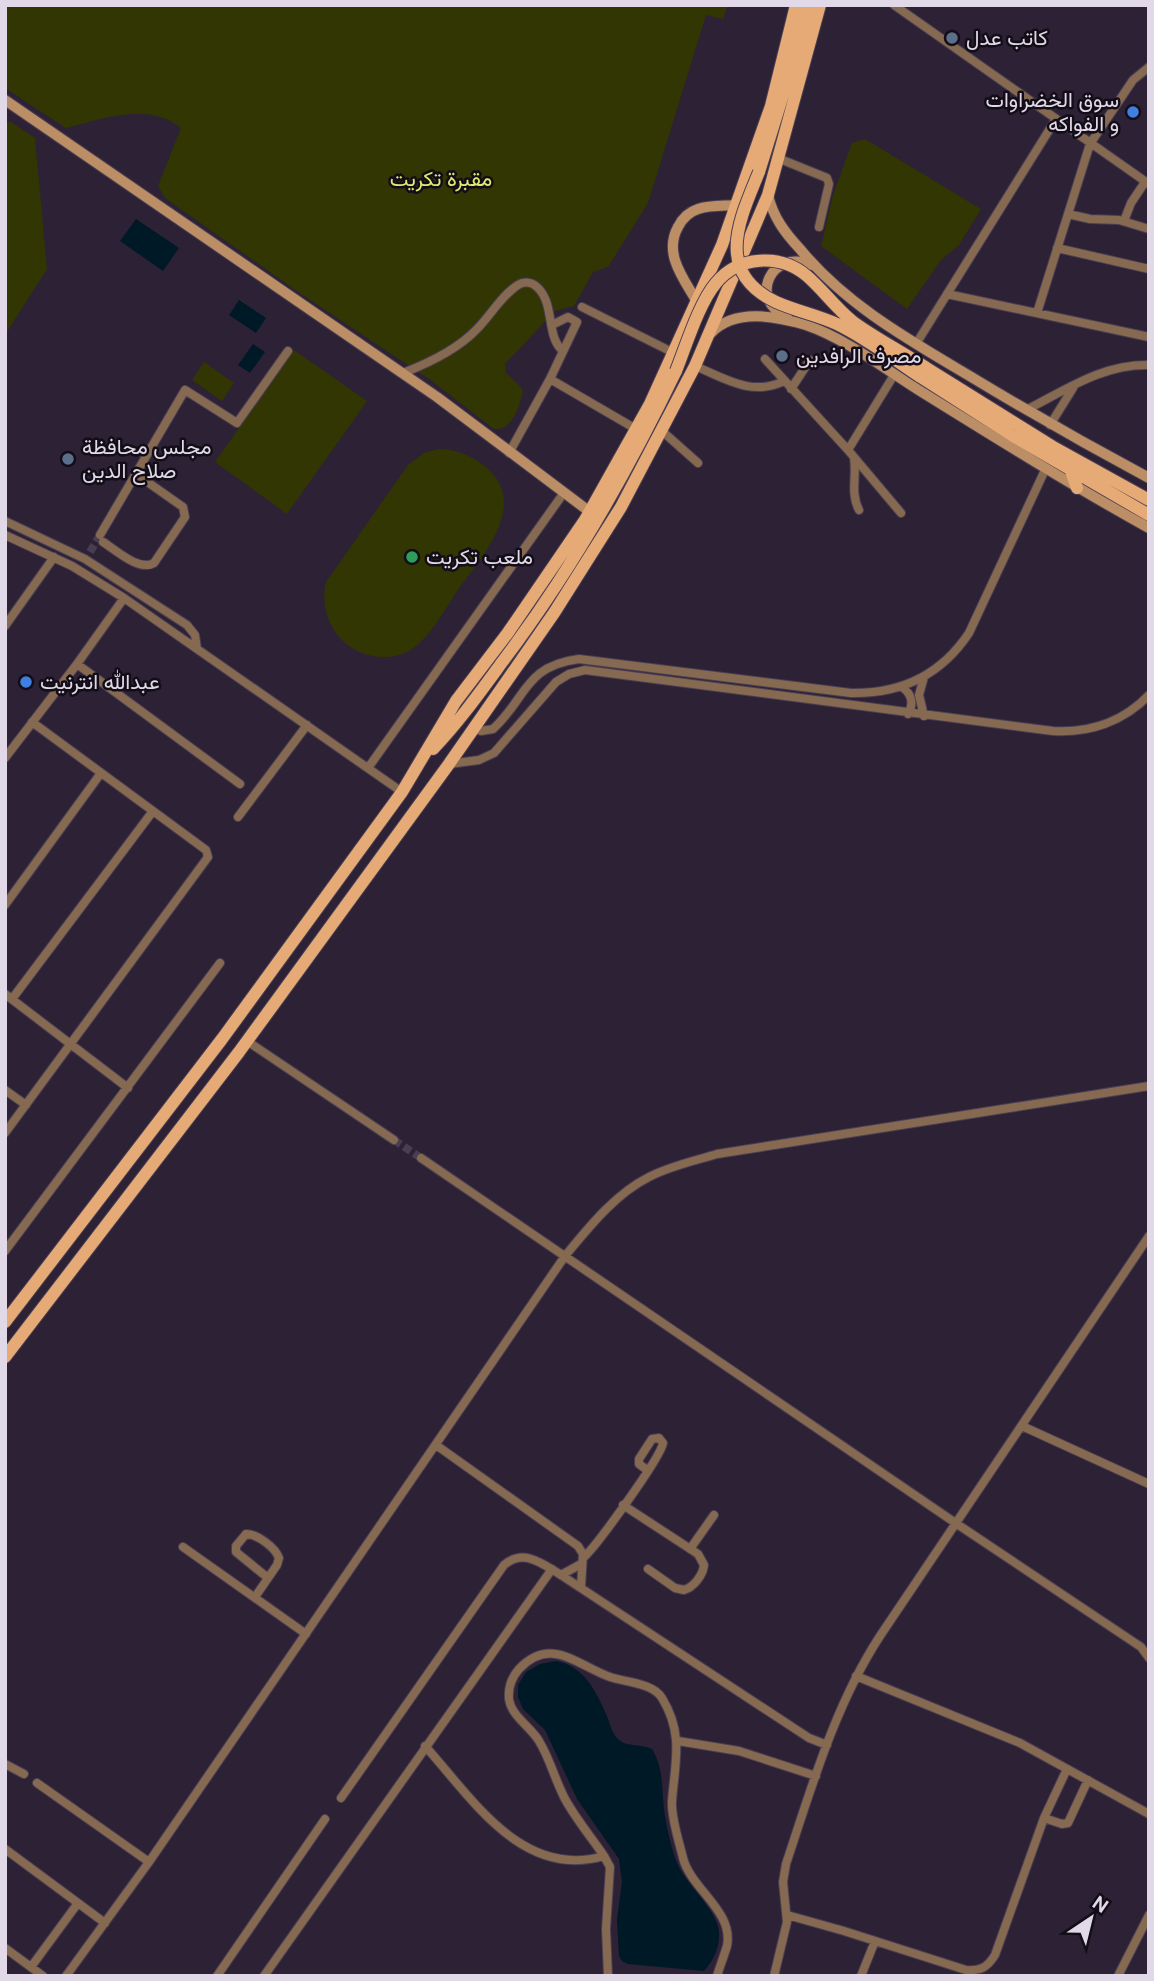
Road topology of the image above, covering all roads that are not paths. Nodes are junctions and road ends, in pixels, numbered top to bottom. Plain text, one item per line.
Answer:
1 (796, 5) edge
2 (807, 5) edge
3 (820, 5) edge
4 (894, 5) edge
5 (1149, 67) edge
6 (5, 100) edge
7 (1056, 119) junction
8 (1090, 144) junction
9 (780, 159) junction
10 (1147, 183) edge
11 (768, 195) junction
12 (736, 205) junction
13 (1068, 214) junction
14 (1124, 221) junction
15 (819, 226) dead end
16 (1149, 229) edge
17 (1057, 248) junction
18 (1149, 269) edge
19 (824, 276) junction
20 (947, 293) junction
21 (697, 302) junction
22 (582, 307) dead end
23 (1037, 313) junction
24 (554, 324) junction
25 (808, 326) junction
26 (709, 335) junction
27 (1149, 337) edge
28 (916, 344) junction
29 (562, 350) junction
30 (288, 351) dead end
31 (674, 353) junction
32 (765, 359) dead end
33 (810, 360) dead end
34 (1149, 365) edge
35 (695, 366) junction
36 (922, 371) junction
37 (403, 373) junction
38 (894, 375) junction
39 (550, 379) junction
40 (784, 381) junction
41 (1074, 386) junction
42 (791, 389) junction
43 (1026, 410) junction
44 (1050, 425) junction
45 (636, 429) junction
46 (662, 431) junction
47 (509, 453) junction
48 (850, 453) junction
49 (698, 463) dead end
50 (1045, 470) junction
51 (1071, 471) junction
52 (136, 474) junction
53 (1149, 478) edge
54 (1077, 488) junction
55 (563, 494) junction
56 (1149, 500) edge
57 (859, 510) dead end
58 (590, 512) junction
59 (901, 513) dead end
60 (1149, 515) edge
61 (5, 521) edge
62 (1149, 528) edge
63 (5, 535) edge
64 (54, 557) junction
65 (124, 598) junction
66 (5, 626) edge
67 (197, 649) junction
68 (77, 664) junction
69 (924, 677) junction
70 (902, 687) junction
71 (1149, 695) edge
72 (908, 714) junction
73 (924, 716) junction
74 (32, 722) junction
75 (307, 725) junction
76 (474, 728) junction
77 (5, 758) edge
78 (423, 759) junction
79 (449, 764) junction
80 (368, 768) junction
81 (101, 773) junction
82 (240, 784) dead end
83 (402, 792) junction
84 (153, 811) junction
85 (239, 817) dead end
86 (5, 905) edge
87 (220, 963) dead end
88 (8, 997) edge
89 (222, 1039) junction
90 (71, 1044) junction
91 (243, 1046) junction
92 (1149, 1086) edge
93 (128, 1088) junction
94 (5, 1090) edge
95 (26, 1105) junction
96 (5, 1133) edge
97 (394, 1140) tunnel mouth
98 (421, 1158) tunnel mouth
99 (1149, 1236) edge
100 (5, 1251) edge
101 (565, 1255) junction
102 (5, 1322) edge
103 (5, 1357) edge
104 (1022, 1426) junction
105 (436, 1445) junction
106 (648, 1470) dead end
107 (1149, 1484) edge
108 (624, 1505) junction
109 (714, 1515) dead end
110 (957, 1524) junction
111 (183, 1546) dead end
112 (690, 1549) junction
113 (582, 1561) junction
114 (552, 1569) junction
115 (648, 1569) dead end
116 (561, 1575) junction
117 (268, 1578) junction
118 (581, 1587) junction
119 (254, 1597) junction
120 (306, 1634) junction
121 (1145, 1646) edge
122 (1149, 1658) edge
123 (856, 1676) junction
124 (678, 1741) junction
125 (827, 1745) junction
126 (425, 1746) junction
127 (5, 1764) edge
128 (1067, 1769) junction
129 (24, 1774) dead end
130 (816, 1776) junction
131 (1088, 1780) junction
132 (37, 1783) dead end
133 (341, 1798) dead end
134 (1149, 1814) edge
135 (1044, 1818) junction
136 (325, 1819) dead end
137 (5, 1849) edge
138 (604, 1856) junction
139 (149, 1862) junction
140 (78, 1903) junction
141 (787, 1915) junction
142 (1149, 1915) edge
143 (105, 1923) junction
144 (876, 1941) junction
145 (5, 1948) edge
146 (31, 1967) junction
147 (980, 1973) edge
148 (43, 1976) edge
149 (66, 1976) edge
150 (217, 1976) edge
151 (264, 1976) edge
152 (608, 1976) edge
153 (716, 1976) edge
154 (774, 1976) edge
155 (861, 1976) edge
156 (1118, 1976) edge

1 - 12 main road
2 - 36 main road, bridge
3 - 9 main road
4 - 7 street
5 - 8 street
6 - 37 street
7 - 8 street
7 - 20 street
8 - 10 street
8 - 13 street
9 - 11 main road
9 - 15 street
10 - 14 street
11 - 19 street
11 - 26 main road
12 - 21 main road
12 - 21 street
13 - 14 street
13 - 17 street
14 - 16 street
17 - 18 street
17 - 23 street
19 - 25 street
19 - 28 street
20 - 23 street
20 - 28 street
21 - 31 main road
22 - 31 street
23 - 27 street
24 - 29 street
24 - 29 street
24 - 37 street
25 - 26 street
25 - 38 street
26 - 35 main road
28 - 43 street
29 - 39 street
30 - 52 street
31 - 45 main road
32 - 40 street
33 - 42 street
34 - 41 street
35 - 40 street
35 - 46 main road
36 - 51 main road
36 - 56 main road
36 - 78 main road, bridge
37 - 47 street
38 - 48 street
38 - 50 street
39 - 45 street
39 - 47 street
40 - 42 street
41 - 43 street
41 - 44 street
42 - 48 street
43 - 44 street
44 - 53 street
45 - 58 main road
46 - 49 street
46 - 76 main road
47 - 55 street
48 - 57 street
48 - 59 street
50 - 54 street
50 - 69 street
51 - 54 main road
51 - 60 main road
52 - 52 street
54 - 62 street
55 - 58 street
55 - 80 street
58 - 78 main road
61 - 67 street
63 - 64 street
64 - 65 street
64 - 66 street
65 - 67 street
65 - 68 street
67 - 75 street
68 - 74 street
68 - 82 street
69 - 70 street
69 - 73 street
70 - 72 street
70 - 76 street
71 - 73 street
72 - 73 street
72 - 79 street
74 - 77 street
74 - 81 street
75 - 80 street
75 - 85 street
76 - 79 main road
78 - 83 main road
79 - 91 main road
80 - 83 street
81 - 84 street
81 - 86 street
83 - 89 main road
84 - 88 street
84 - 90 street
87 - 93 street
88 - 90 street
89 - 91 main road
89 - 102 main road
90 - 93 street
90 - 95 street
91 - 97 street
91 - 103 main road
92 - 101 street
93 - 100 street
94 - 95 street
95 - 96 street
98 - 101 street
99 - 104 street
101 - 105 street
101 - 110 street
104 - 107 street
104 - 110 street
105 - 113 street
105 - 120 street
106 - 108 street
108 - 112 street
108 - 113 street
109 - 112 street
110 - 121 street
110 - 123 street
111 - 119 street
112 - 115 street
113 - 116 street
113 - 118 street
114 - 116 street
114 - 126 street
114 - 133 street
116 - 118 street
117 - 117 street
117 - 119 street
118 - 125 street
119 - 120 street
120 - 139 street
121 - 122 street
123 - 125 street
123 - 128 street
124 - 130 street
124 - 138 street
124 - 153 street
125 - 130 street
126 - 138 street
126 - 151 street
127 - 129 street
128 - 131 street
128 - 135 street
130 - 141 street
131 - 134 street
131 - 135 street
132 - 139 street
135 - 147 street
136 - 150 street
137 - 140 street
138 - 152 street
139 - 143 street
140 - 143 street
140 - 146 street
141 - 144 street
141 - 154 street
142 - 156 street
143 - 149 street
144 - 147 street
144 - 155 street
145 - 146 street
146 - 148 street

